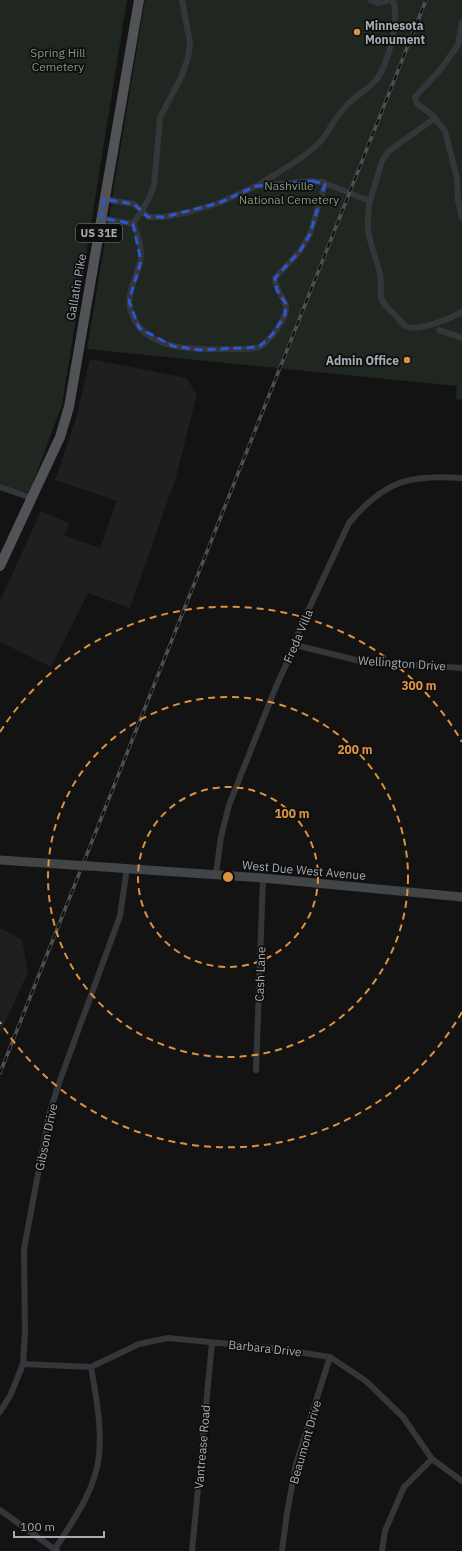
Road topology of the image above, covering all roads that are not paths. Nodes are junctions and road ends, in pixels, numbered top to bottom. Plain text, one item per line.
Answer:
1 (139, 0) edge
2 (182, 0) edge
3 (371, 0) edge
4 (389, 0) edge
5 (394, 0) edge
6 (462, 22) edge
7 (435, 118) junction
8 (325, 184) junction
9 (256, 186) junction
10 (104, 199) junction
11 (370, 201) junction
12 (141, 211) junction
13 (101, 218) junction
14 (462, 218) edge
15 (133, 224) junction
16 (462, 312) edge
17 (439, 330) dead end
18 (462, 338) edge
19 (462, 478) edge
20 (0, 487) edge
21 (32, 498) junction
22 (0, 566) edge
23 (295, 645) junction
24 (462, 668) edge
25 (0, 860) edge
26 (127, 868) junction
27 (216, 874) junction
28 (263, 878) junction
29 (462, 897) edge
30 (256, 1070) dead end
31 (212, 1343) junction
32 (330, 1358) junction
33 (23, 1364) junction
34 (91, 1367) junction
35 (0, 1412) edge
36 (432, 1459) junction
37 (462, 1481) edge
38 (0, 1510) edge
39 (56, 1550) edge
40 (192, 1551) edge
41 (282, 1551) edge
42 (382, 1551) edge

1 - 10 main road, Gallatin Pike / US 31E
2 - 12 street
3 - 4 street
5 - 9 street
6 - 7 street
7 - 11 street
7 - 14 street
8 - 9 street
8 - 11 street
8 - 15 street
9 - 12 street
10 - 12 street
10 - 13 main road, Gallatin Pike / US 31E
11 - 16 street
12 - 15 street
13 - 15 street
13 - 21 main road, Gallatin Pike / US 31E
17 - 18 street
19 - 23 street, Freda Villa
20 - 21 street
21 - 22 main road, Gallatin Pike / US 31E
23 - 24 street, Wellington Drive
23 - 27 street, Freda Villa
25 - 26 main road, West Due West Avenue, bridge
26 - 27 main road, West Due West Avenue
26 - 33 street, Gibson Drive
27 - 28 main road, West Due West Avenue
28 - 29 main road, West Due West Avenue
28 - 30 street, Cash Lane
31 - 32 street, Barbara Drive
31 - 34 street, Barbara Drive
31 - 40 street, Vantrease Road
32 - 36 street, Barbara Drive
32 - 41 street, Beaumont Drive
33 - 34 street, Barbara Drive
33 - 35 street, Gibson Drive
34 - 39 street
36 - 37 street, Barbara Drive
36 - 42 street
38 - 39 street

